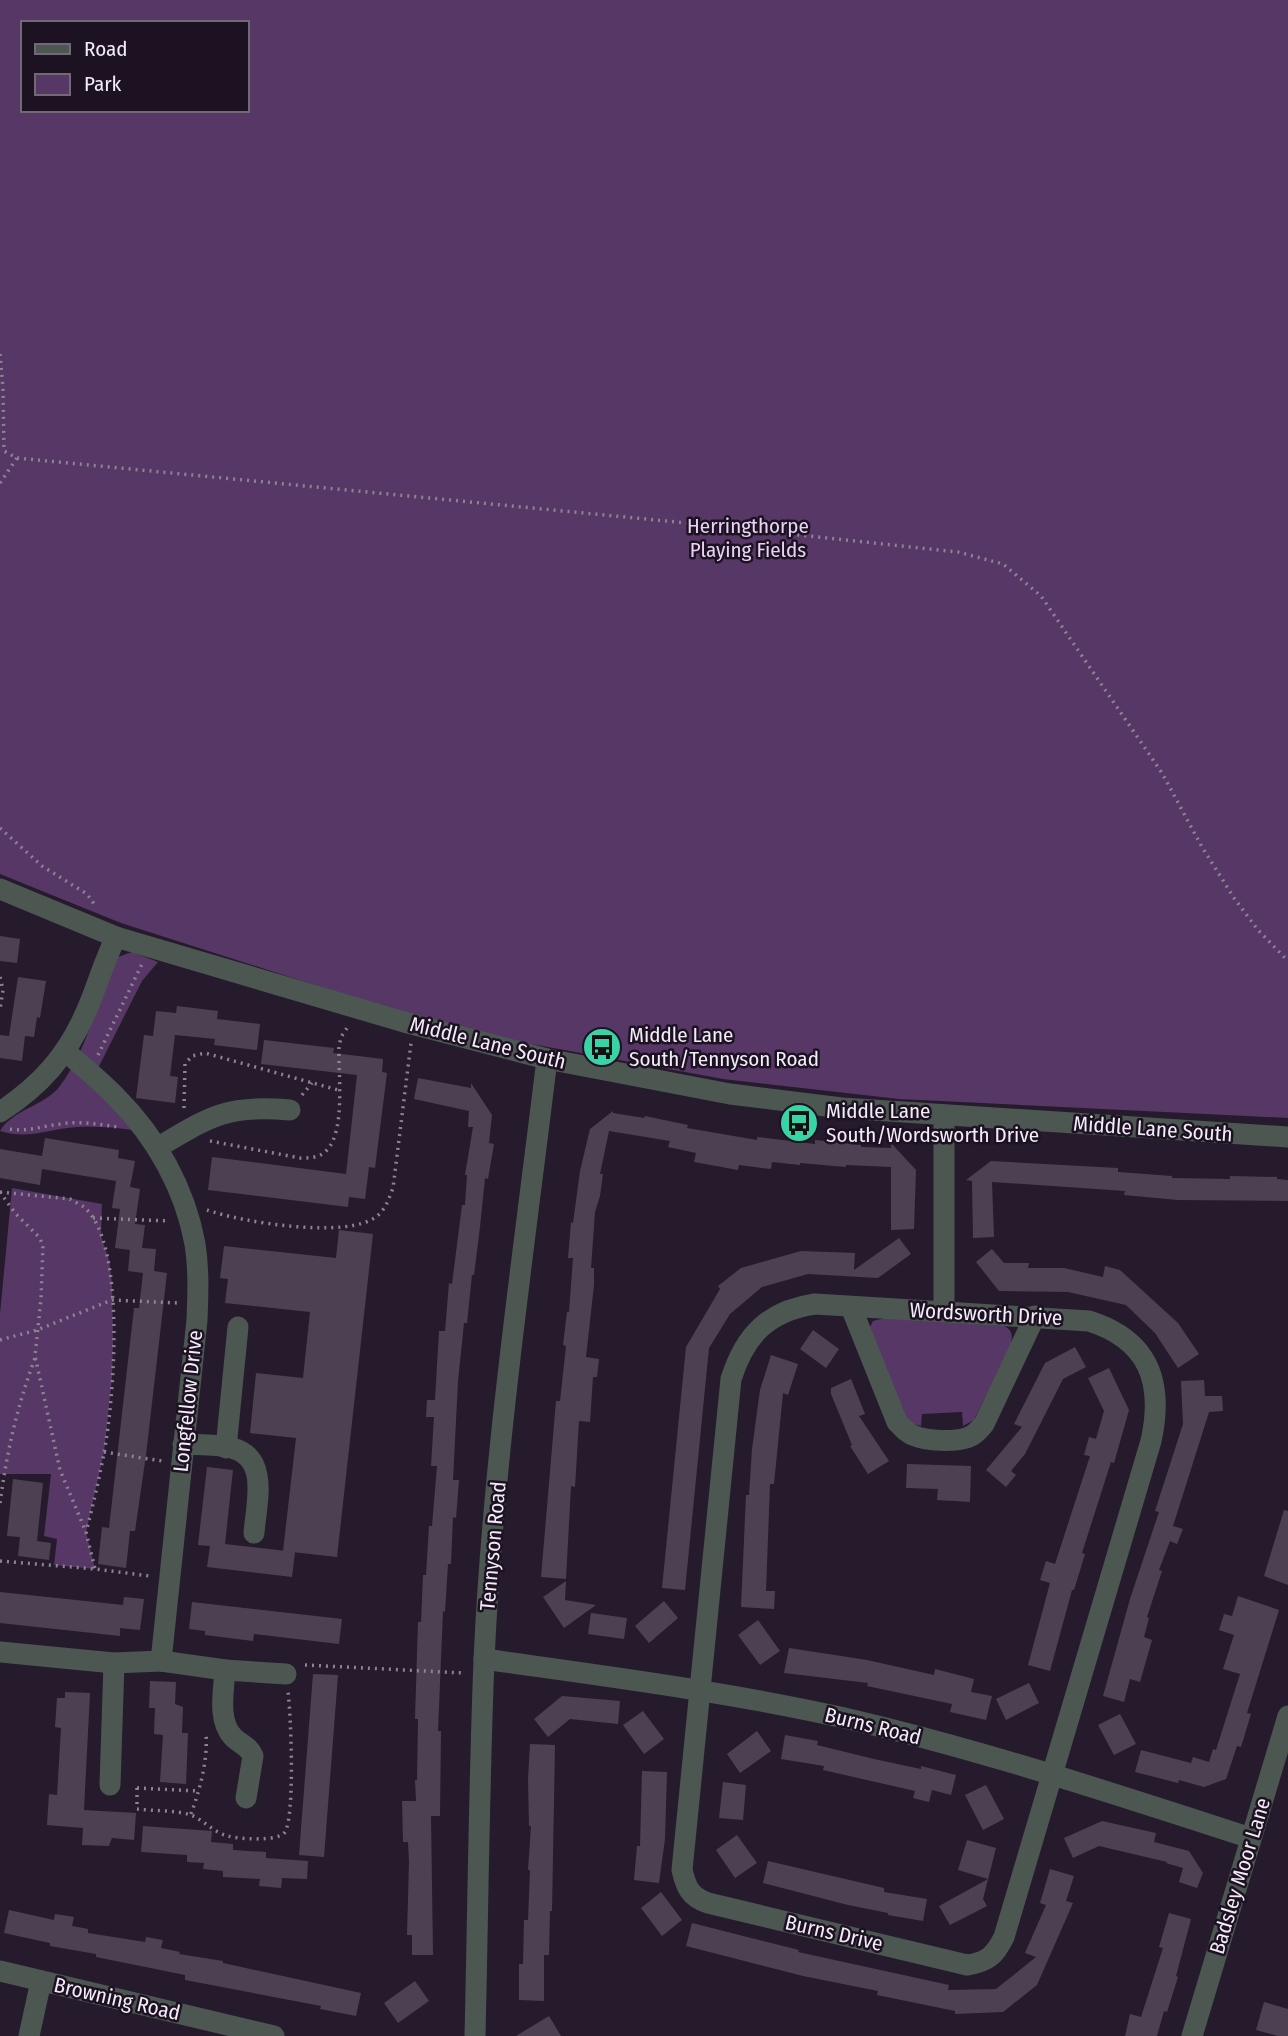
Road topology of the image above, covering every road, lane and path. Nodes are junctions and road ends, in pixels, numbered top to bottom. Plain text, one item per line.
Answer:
1 (0, 354) edge
2 (2, 452) edge
3 (17, 458) junction
4 (0, 483) edge
5 (0, 828) edge
6 (0, 888) edge
7 (116, 936) junction
8 (151, 947) junction
9 (1288, 961) edge
10 (0, 977) edge
11 (0, 1009) edge
12 (413, 1024) junction
13 (65, 1051) junction
14 (547, 1059) junction
15 (89, 1072) junction
16 (338, 1090) dead end
17 (290, 1110) dead end
18 (0, 1112) edge
19 (944, 1115) junction
20 (1, 1125) edge
21 (186, 1131) junction
22 (1288, 1137) edge
23 (152, 1141) junction
24 (0, 1192) edge
25 (186, 1212) junction
26 (93, 1218) junction
27 (111, 1300) junction
28 (197, 1304) junction
29 (852, 1307) junction
30 (944, 1311) junction
31 (1035, 1316) junction
32 (238, 1327) dead end
33 (37, 1330) junction
34 (0, 1340) edge
35 (36, 1356) junction
36 (226, 1448) junction
37 (104, 1452) junction
38 (182, 1454) junction
39 (0, 1503) edge
40 (86, 1532) junction
41 (254, 1533) dead end
42 (0, 1561) edge
43 (95, 1569) junction
44 (169, 1579) junction
45 (0, 1652) edge
46 (161, 1661) junction
47 (114, 1663) junction
48 (484, 1667) junction
49 (225, 1670) junction
50 (286, 1674) joint
51 (699, 1689) junction
52 (1288, 1716) edge
53 (206, 1730) dead end
54 (1054, 1774) junction
55 (110, 1785) joint
56 (198, 1791) junction
57 (246, 1798) dead end
58 (190, 1815) dead end
59 (1251, 1838) junction
60 (0, 1972) edge
61 (41, 1981) junction
62 (29, 2036) edge
63 (274, 2036) edge
64 (475, 2036) edge
65 (1192, 2036) edge

1 - 2 path
2 - 3 path
3 - 4 path
3 - 9 path
5 - 7 path
6 - 7 street, Middle Lane South
7 - 8 street, Middle Lane South
7 - 13 street
8 - 12 street, Middle Lane South
8 - 15 path
10 - 11 path
12 - 14 street, Middle Lane South
12 - 25 path
13 - 15 street, Longfellow Drive
13 - 18 street
14 - 19 street, Middle Lane South
14 - 48 street, Tennyson Road
15 - 23 street, Longfellow Drive
16 - 21 path
17 - 21 street
19 - 22 street, Middle Lane South
19 - 30 street
20 - 23 path
21 - 23 street
23 - 25 street, Longfellow Drive
24 - 26 path
24 - 33 path
25 - 26 path
25 - 28 street, Longfellow Drive
26 - 27 path
27 - 28 path
27 - 33 path
27 - 37 path
28 - 38 street, Longfellow Drive
29 - 30 street, Wordsworth Drive
29 - 31 street
29 - 51 street, Wordsworth Drive
30 - 31 street, Wordsworth Drive
31 - 54 street, Wordsworth Drive
32 - 36 street
33 - 34 path
33 - 35 path
35 - 39 path
35 - 40 path
36 - 38 street
36 - 41 street
37 - 38 path
37 - 40 path
38 - 44 street, Longfellow Drive
40 - 43 path
42 - 43 path
43 - 44 path
44 - 46 street, Longfellow Drive
45 - 47 street
46 - 47 street
46 - 49 street
47 - 55 street
48 - 50 path
48 - 51 street, Burns Road
48 - 64 street, Tennyson Road
49 - 50 street
49 - 57 street
51 - 54 street, Burns Road
51 - 54 street, Burns Drive
52 - 59 street, Badsley Moor Lane
53 - 56 path
54 - 59 street, Burns Road
55 - 56 path
56 - 58 path
59 - 65 street, Badsley Moor Lane
60 - 61 street, Browning Road
61 - 62 street
61 - 63 street, Browning Road

